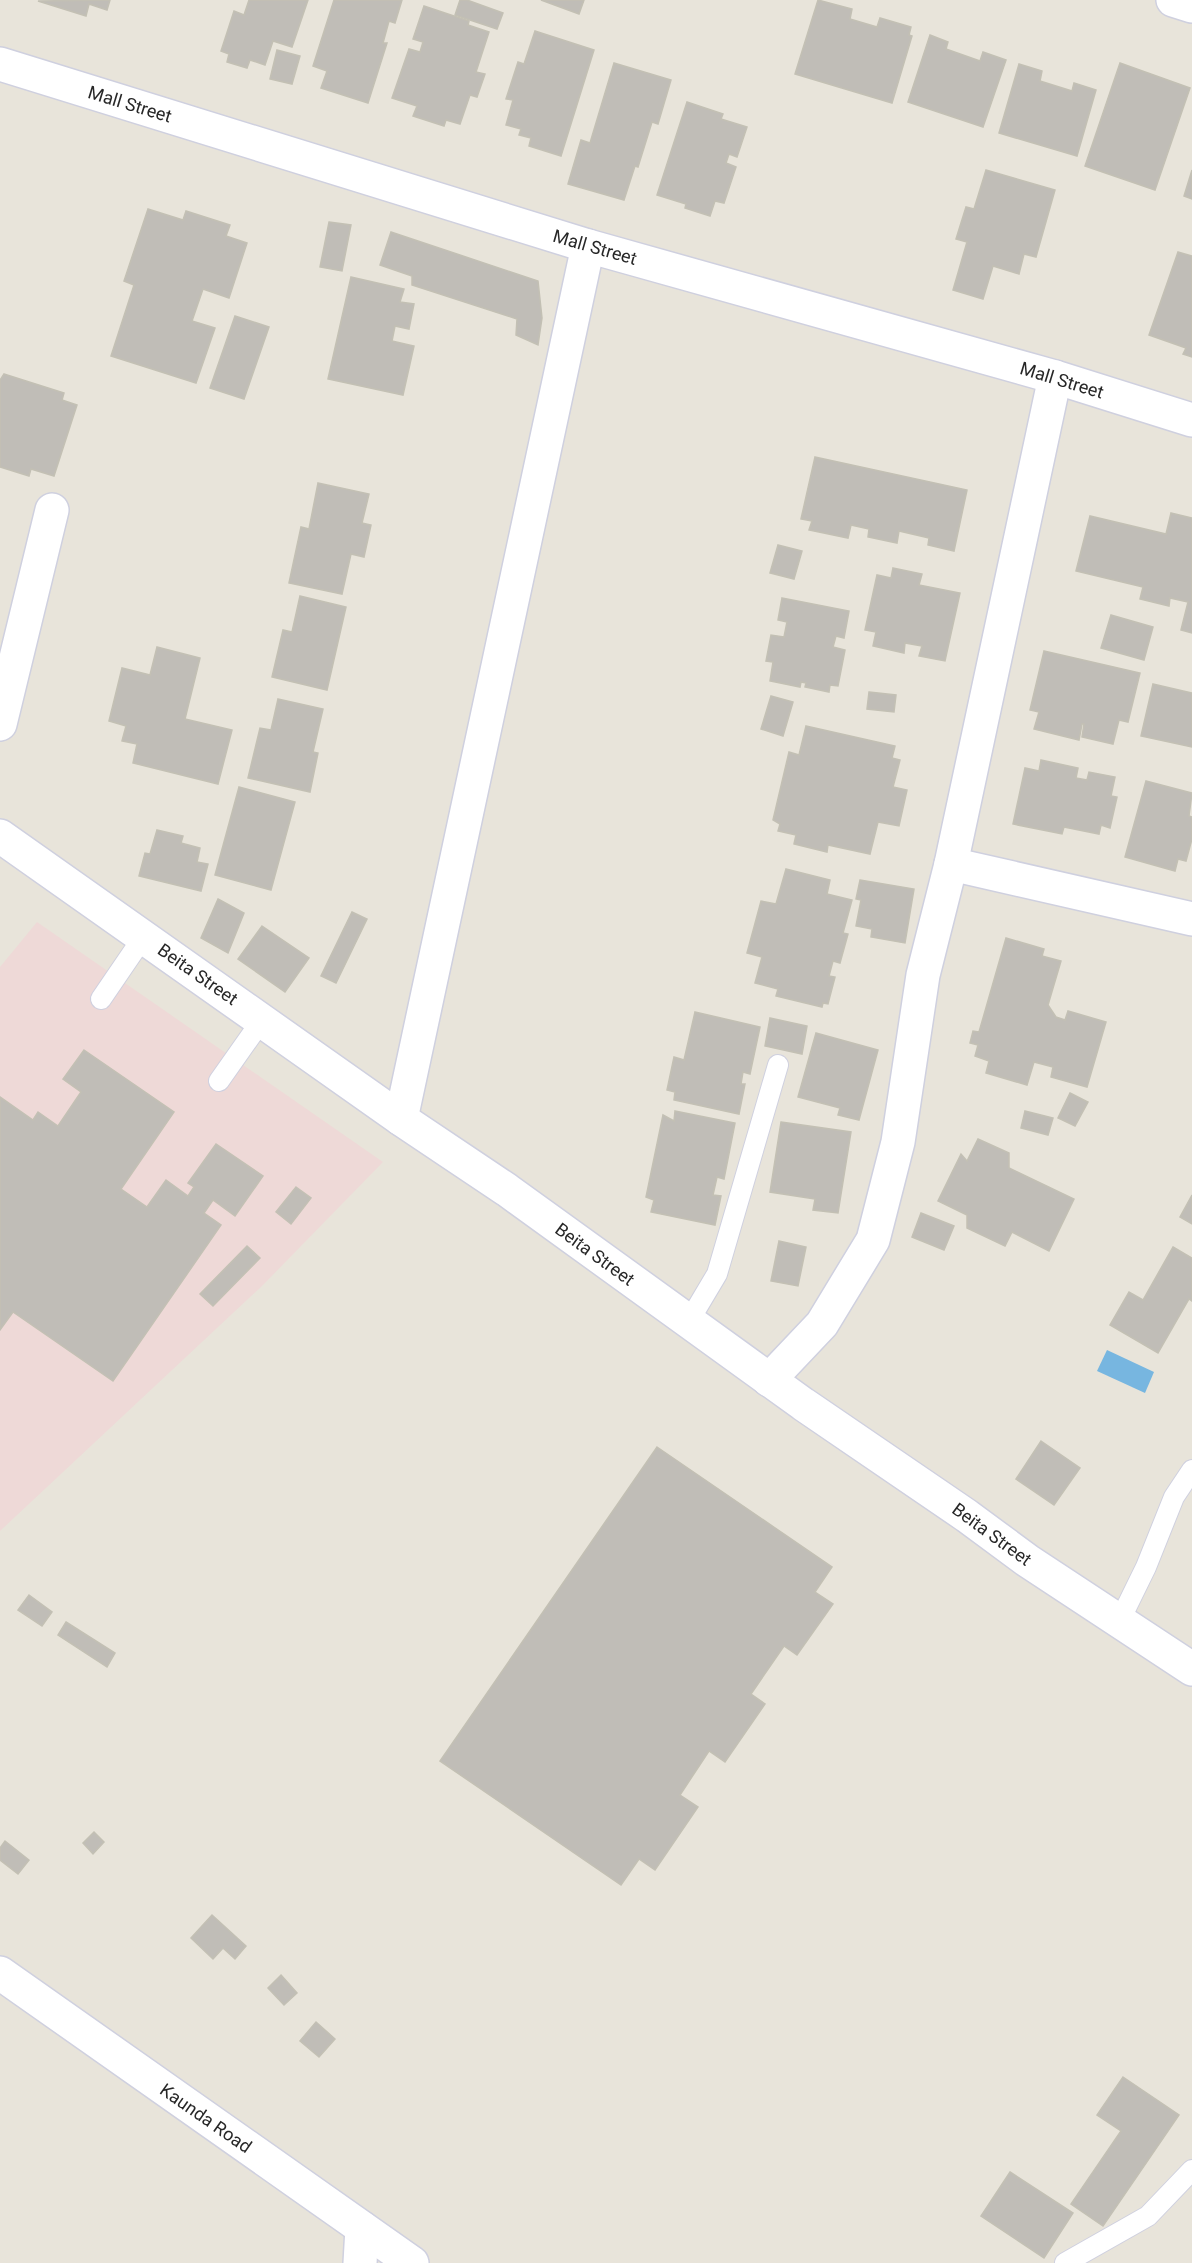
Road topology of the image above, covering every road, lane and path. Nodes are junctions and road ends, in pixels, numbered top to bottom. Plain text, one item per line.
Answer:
1 (1173, 0) edge
2 (1192, 6) edge
3 (0, 64) edge
4 (588, 246) junction
5 (1055, 376) junction
6 (1192, 420) edge
7 (52, 510) dead end
8 (0, 724) edge
9 (0, 836) edge
10 (951, 864) junction
11 (1192, 919) edge
12 (144, 936) junction
13 (100, 999) dead end
14 (262, 1020) junction
15 (778, 1065) dead end
16 (219, 1081) dead end
17 (401, 1119) junction
18 (689, 1321) junction
19 (769, 1380) junction
20 (1192, 1470) edge
21 (1120, 1620) junction
22 (1192, 1669) edge
23 (0, 1973) edge
24 (1192, 2170) edge
25 (362, 2228) junction
26 (360, 2263) edge
27 (412, 2263) edge
28 (1065, 2263) edge

1 - 2 street
3 - 4 street, Mall Street
4 - 5 street, Mall Street
4 - 17 street
5 - 6 street, Mall Street
5 - 10 street
7 - 8 street
9 - 12 street, Beita Street
10 - 11 street
10 - 19 street
12 - 13 lane
12 - 14 street, Beita Street
14 - 16 lane
14 - 17 street, Beita Street
15 - 18 lane
17 - 18 street, Beita Street
18 - 19 street, Beita Street
19 - 21 street, Beita Street
20 - 21 lane
21 - 22 street, Beita Street
23 - 25 street, Kaunda Road
24 - 28 lane
25 - 26 street
25 - 27 street, Kaunda Road

